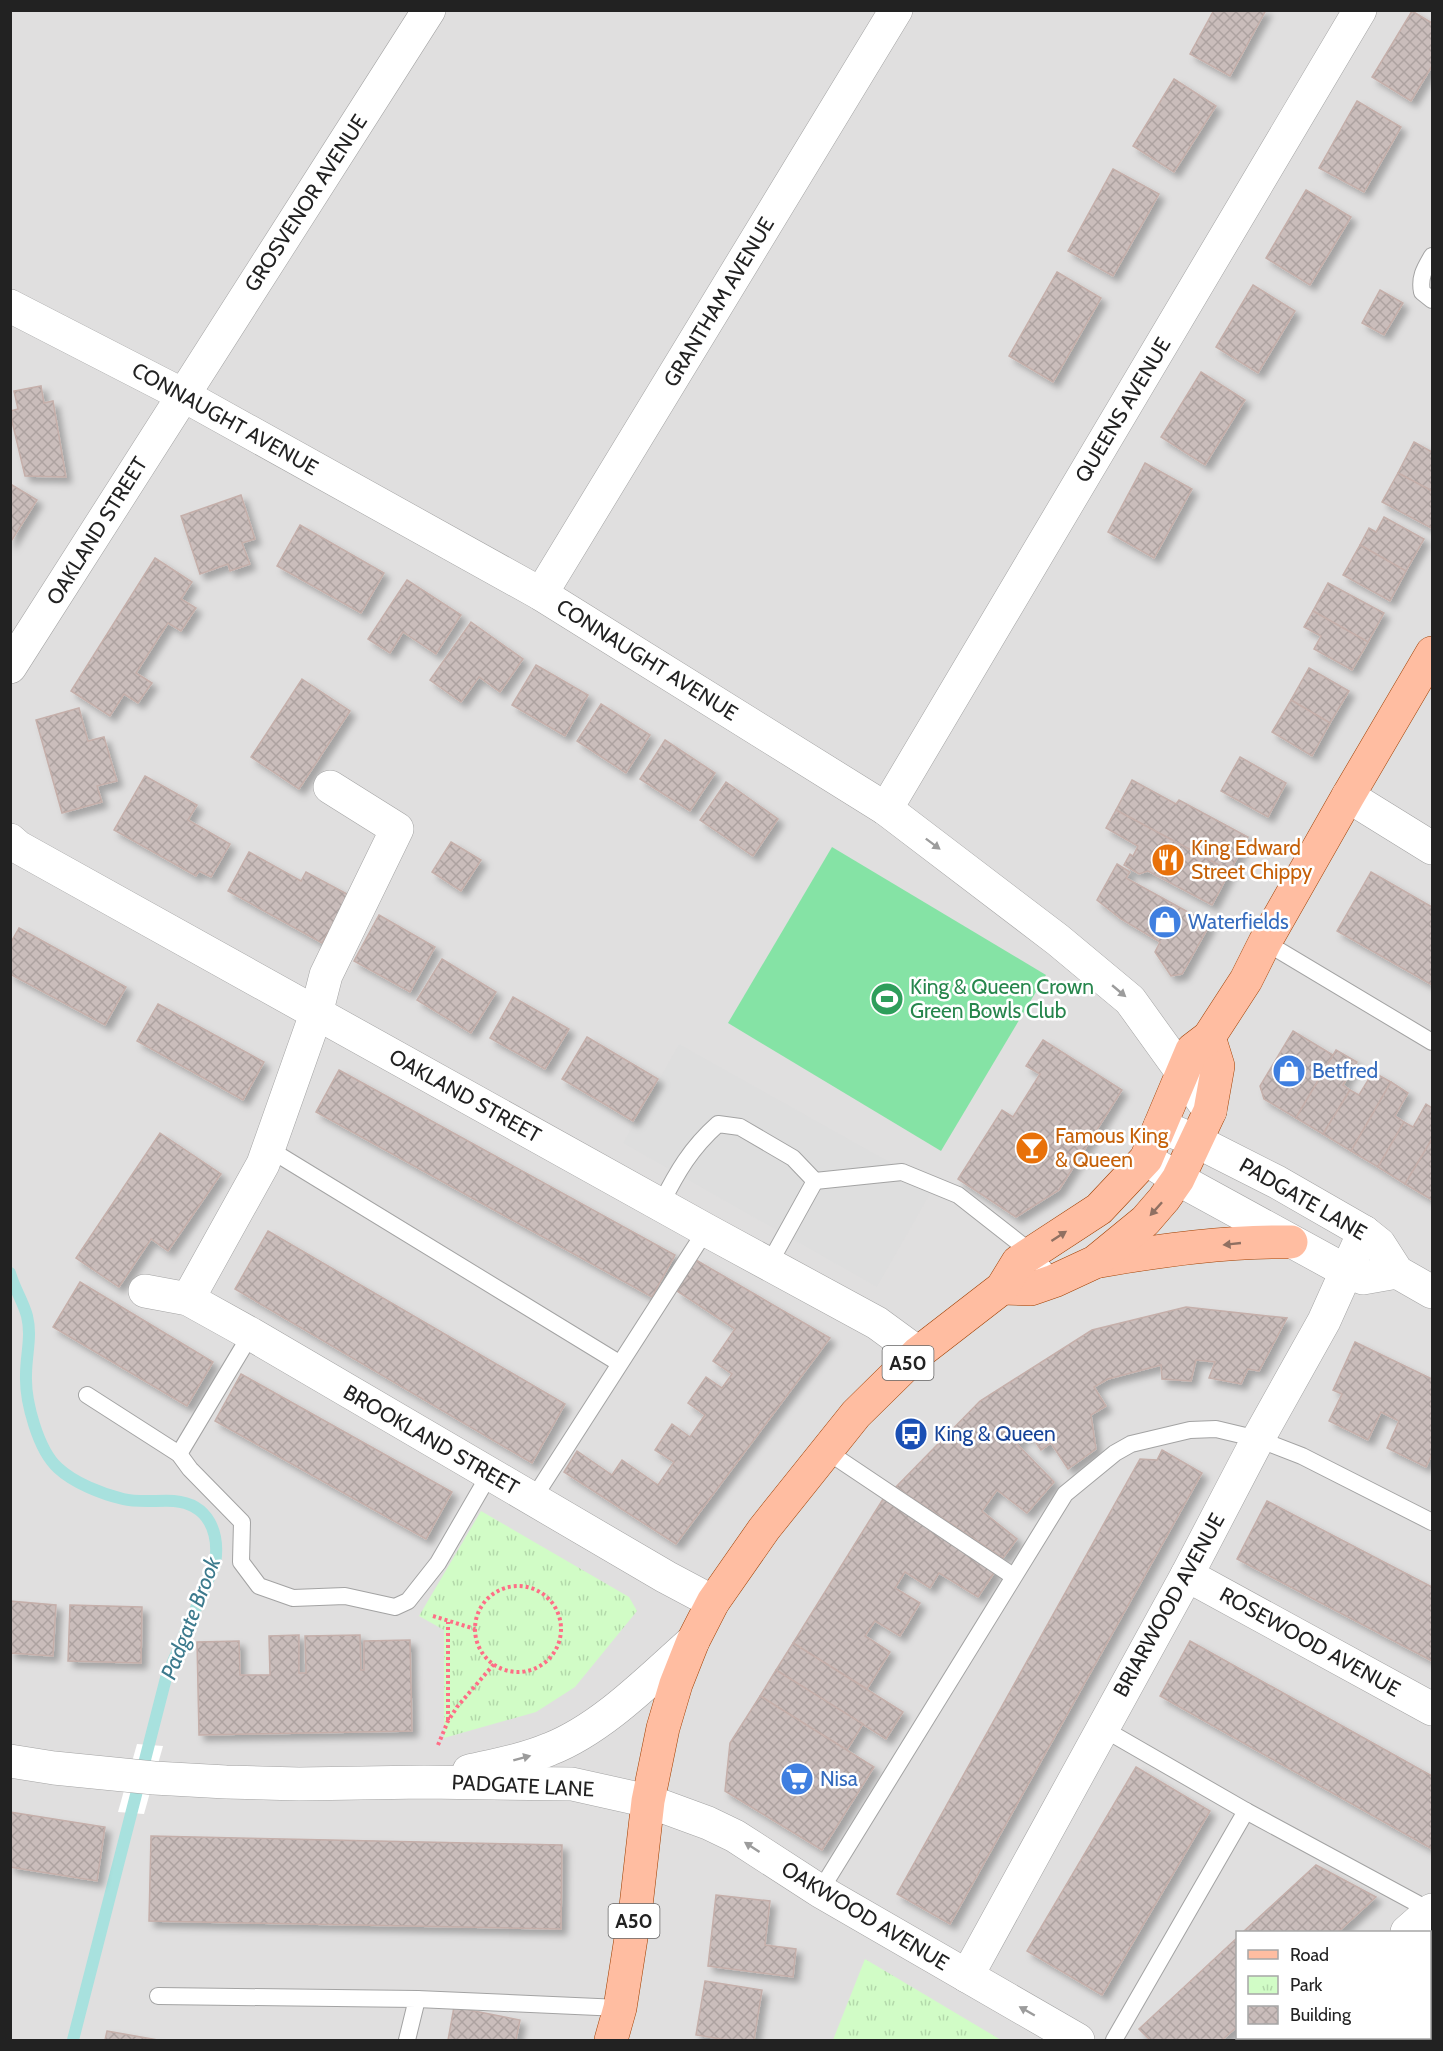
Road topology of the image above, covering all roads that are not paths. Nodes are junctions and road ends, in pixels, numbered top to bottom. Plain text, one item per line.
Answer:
1 (429, 10) edge
2 (896, 10) edge
3 (1360, 10) edge
4 (1432, 256) edge
5 (1432, 300) edge
6 (10, 306) edge
7 (183, 395) junction
8 (541, 594) junction
9 (1432, 653) edge
10 (10, 667) edge
11 (330, 787) dead end
12 (1348, 795) junction
13 (886, 809) junction
14 (10, 840) edge
15 (1432, 848) edge
16 (1266, 942) junction
17 (316, 1014) junction
18 (1209, 1037) junction
19 (1432, 1042) edge
20 (1181, 1073) junction
21 (1210, 1111) junction
22 (1160, 1126) junction
23 (1196, 1141) junction
24 (268, 1149) junction
25 (1146, 1159) junction
26 (1178, 1179) junction
27 (815, 1181) junction
28 (661, 1204) junction
29 (706, 1230) junction
30 (1364, 1232) junction
31 (1291, 1242) junction
32 (1032, 1253) junction
33 (1095, 1262) junction
34 (769, 1264) junction
35 (1346, 1271) junction
36 (1397, 1272) junction
37 (1054, 1281) junction
38 (1002, 1288) junction
39 (145, 1291) dead end
40 (1432, 1292) edge
41 (188, 1299) junction
42 (251, 1334) junction
43 (918, 1353) junction
44 (619, 1363) junction
45 (87, 1395) dead end
46 (1258, 1439) junction
47 (825, 1450) junction
48 (179, 1454) junction
49 (489, 1474) junction
50 (533, 1499) junction
51 (1432, 1521) edge
52 (1187, 1575) junction
53 (1013, 1576) junction
54 (713, 1602) junction
55 (693, 1641) junction
56 (1432, 1709) edge
57 (1102, 1728) junction
58 (10, 1761) edge
59 (424, 1782) junction
60 (648, 1801) junction
61 (1246, 1811) junction
62 (820, 1891) junction
63 (1432, 1911) edge
64 (1408, 1931) edge
65 (967, 1976) junction
66 (158, 1996) dead end
67 (417, 1999) junction
68 (620, 2008) junction
69 (408, 2040) edge
70 (611, 2040) edge
71 (1078, 2040) edge
72 (1114, 2040) edge

1 - 7 street, GROSVENOR AVENUE
2 - 8 street, GRANTHAM AVENUE
3 - 13 street, QUEENS AVENUE
4 - 5 lane
6 - 7 street, CONNAUGHT AVENUE
7 - 8 street, CONNAUGHT AVENUE
7 - 10 street, OAKLAND STREET
8 - 13 street, CONNAUGHT AVENUE
9 - 12 main road, A50
11 - 17 street
12 - 15 street
12 - 16 main road, A50
13 -> 20 street, CONNAUGHT AVENUE
14 - 17 street, OAKLAND STREET
16 - 18 main road, A50
16 - 19 lane
17 - 24 street
17 - 28 street, OAKLAND STREET
18 - 20 main road, A50
18 - 21 main road
20 - 21 street, CONNAUGHT AVENUE
20 - 22 main road, A50
21 - 23 main road
22 - 23 street, PADGATE LANE
22 - 25 main road, A50
23 - 26 main road
23 - 30 street, PADGATE LANE
24 - 41 street
24 - 44 lane
25 - 26 street, PADGATE LANE
32 -> 25 main road, A50
26 - 31 street, PADGATE LANE
26 -> 33 main road
27 - 28 lane
27 - 32 lane
27 - 34 lane
28 - 29 street, OAKLAND STREET
29 - 34 street, OAKLAND STREET
29 - 44 lane
30 - 35 street, BRIARWOOD AVENUE
30 - 36 street, PADGATE LANE
31 -> 33 main road
31 - 35 street, PADGATE LANE
32 - 37 lane
32 - 38 main road, A50
33 - 37 main road
34 - 43 street, OAKLAND STREET
35 - 36 street, PADGATE LANE
35 - 46 street, BRIARWOOD AVENUE
36 - 40 street, PADGATE LANE
37 - 38 main road
38 - 43 main road, A50
39 - 41 street, BROOKLAND STREET
41 - 42 street, BROOKLAND STREET
42 - 48 lane
42 - 49 street, BROOKLAND STREET
43 - 47 main road, A50
44 - 50 lane
45 - 48 lane
46 - 51 lane
46 - 52 street, BRIARWOOD AVENUE
46 - 53 lane
47 - 53 lane
47 - 54 main road, A50
48 - 49 lane
49 - 50 street, BROOKLAND STREET
50 - 54 street, BROOKLAND STREET
52 - 56 street, ROSEWOOD AVENUE
52 - 57 street, BRIARWOOD AVENUE
53 - 62 lane
54 - 55 main road, A50
59 -> 55 street
55 - 60 main road, A50
57 - 61 lane
57 - 65 street, BRIARWOOD AVENUE
58 - 59 street, PADGATE LANE
59 - 60 street, PADGATE LANE
62 -> 60 street, OAKWOOD AVENUE
60 - 68 main road, A50
61 - 63 lane
61 - 72 lane
62 - 65 street, OAKWOOD AVENUE
63 - 64 street
71 -> 65 street, OAKWOOD AVENUE
66 - 67 lane
67 - 68 lane
67 - 69 lane
68 - 70 main road, A50

